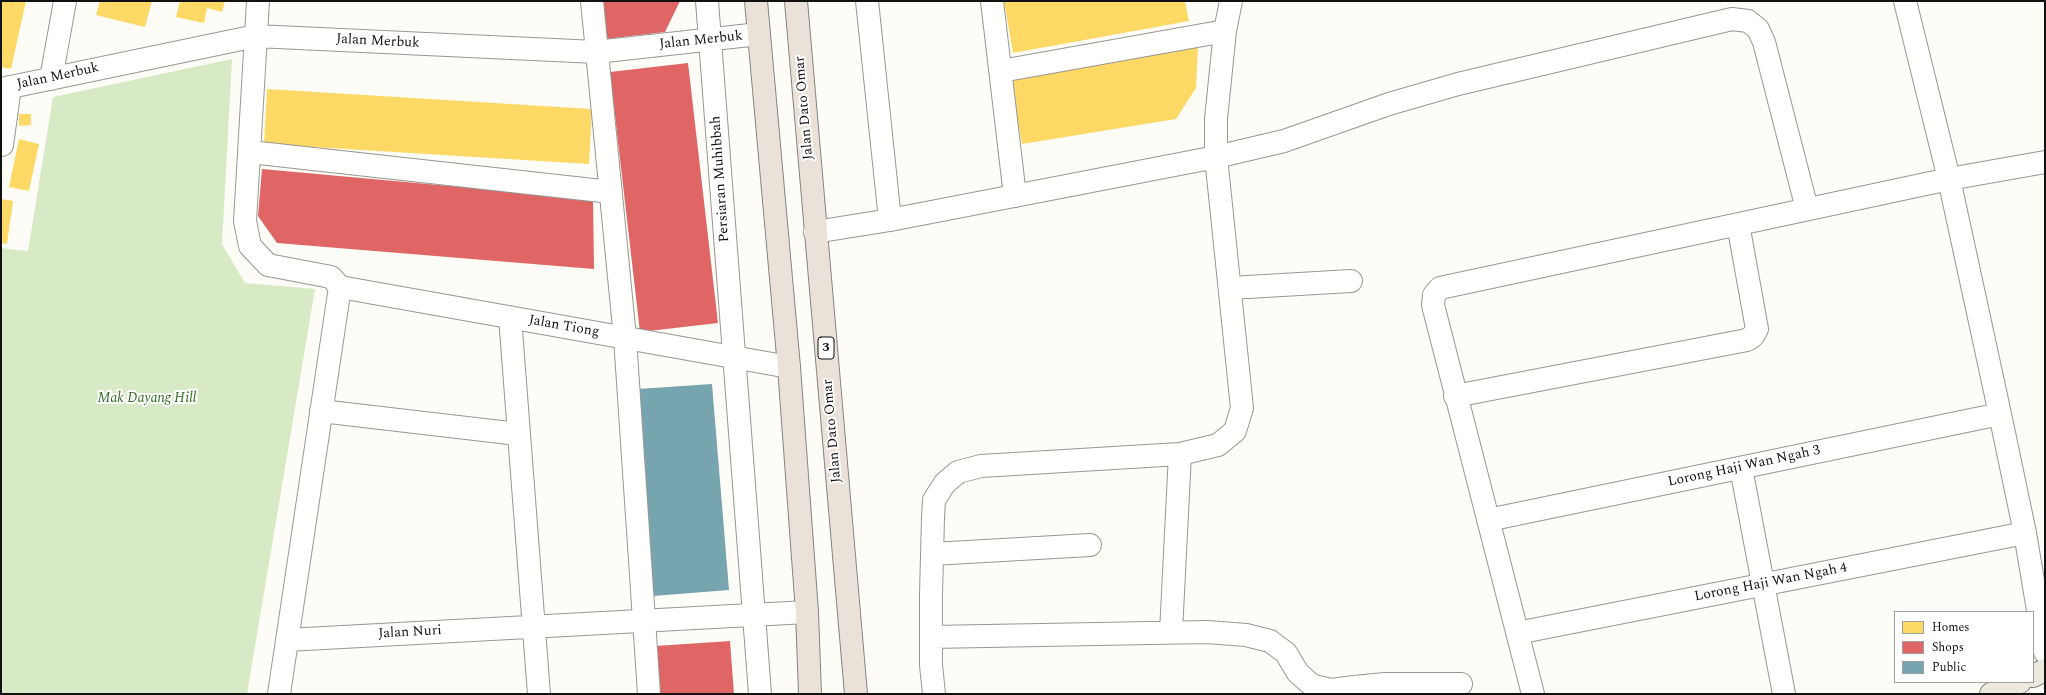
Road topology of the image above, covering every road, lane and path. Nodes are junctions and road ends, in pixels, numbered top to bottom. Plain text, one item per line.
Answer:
1 (65, 1) edge
2 (258, 1) edge
3 (592, 1) edge
4 (707, 1) edge
5 (756, 1) edge
6 (796, 1) edge
7 (867, 1) edge
8 (992, 1) edge
9 (1231, 1) edge
10 (1905, 1) edge
11 (1225, 31) junction
12 (759, 34) junction
13 (256, 36) junction
14 (710, 40) junction
15 (596, 52) junction
16 (1001, 71) junction
17 (50, 79) junction
18 (6, 88) edge
19 (2, 145) dead end
20 (250, 152) junction
21 (1216, 157) junction
22 (2045, 162) edge
23 (1949, 179) junction
24 (611, 192) junction
25 (1015, 196) junction
26 (1807, 209) junction
27 (890, 220) junction
28 (1738, 224) junction
29 (815, 232) junction
30 (1351, 281) dead end
31 (340, 287) junction
32 (1230, 288) junction
33 (510, 317) junction
34 (625, 338) junction
35 (735, 357) junction
36 (789, 367) junction
37 (1455, 396) junction
38 (321, 411) junction
39 (2000, 414) junction
40 (518, 434) junction
41 (1180, 454) junction
42 (1741, 468) junction
43 (1488, 520) junction
44 (2025, 533) junction
45 (1090, 545) dead end
46 (932, 554) junction
47 (1763, 584) junction
48 (807, 612) junction
49 (754, 615) junction
50 (643, 620) junction
51 (533, 627) junction
52 (1171, 632) junction
53 (1517, 633) junction
54 (931, 637) junction
55 (287, 640) junction
56 (2045, 652) edge
57 (2045, 670) edge
58 (2034, 676) edge
59 (2018, 683) edge
60 (1460, 684) dead end
61 (1354, 690) edge
62 (857, 691) edge
63 (279, 694) edge
64 (538, 694) edge
65 (649, 694) edge
66 (760, 694) edge
67 (810, 694) edge
68 (819, 694) edge
69 (934, 694) edge
70 (1533, 694) edge
71 (1784, 694) edge
72 (1990, 694) edge

1 - 17 street
2 - 13 street
3 - 15 street
4 - 14 street, Persiaran Muhibbah
5 - 12 highway
6 - 29 highway, Jalan Dato Omar / 3
7 - 27 street
8 - 16 street
9 - 11 street
10 - 23 street
11 - 16 street
11 - 21 street
12 - 14 street, Jalan Merbuk
12 - 36 highway
13 - 15 street, Jalan Merbuk
13 - 17 street, Jalan Merbuk
13 - 20 street
14 - 15 street, Jalan Merbuk
14 - 35 street, Persiaran Muhibbah
15 - 24 street
16 - 25 street
17 - 18 street, Jalan Merbuk
18 - 19 street
20 - 24 street
20 - 31 street
21 - 25 street
21 - 26 street
21 - 32 street
22 - 23 street
23 - 26 street
23 - 39 street
24 - 34 street
25 - 27 street
26 - 28 street
27 - 29 street
28 - 37 street
28 - 37 street
29 - 62 highway, Jalan Dato Omar / 3
30 - 32 street
31 - 33 street, Jalan Tiong
31 - 38 street
32 - 41 street
33 - 34 street, Jalan Tiong
33 - 40 street
34 - 35 street, Jalan Tiong
34 - 50 street
35 - 36 street, Jalan Tiong
35 - 49 street, Persiaran Muhibbah
36 - 48 highway
37 - 43 street
38 - 40 street
38 - 55 street
39 - 42 street, Lorong Haji Wan Ngah 3
39 - 44 street
40 - 51 street
41 - 46 street
41 - 52 street
42 - 43 street, Lorong Haji Wan Ngah 3
42 - 47 street
43 - 53 street
44 - 47 street, Lorong Haji Wan Ngah 4
44 - 56 street
45 - 46 street
46 - 54 street
47 - 53 street, Lorong Haji Wan Ngah 4
47 - 71 street
48 - 49 street, Jalan Nuri
48 - 67 highway
48 - 68 highway
49 - 50 street, Jalan Nuri
49 - 66 street, Persiaran Muhibbah
50 - 51 street, Jalan Nuri
50 - 65 street
51 - 55 street, Jalan Nuri
51 - 64 street
52 - 54 street
52 - 61 street
53 - 70 street
54 - 69 street
55 - 63 street
57 - 58 main road
59 - 72 main road
60 - 61 street

